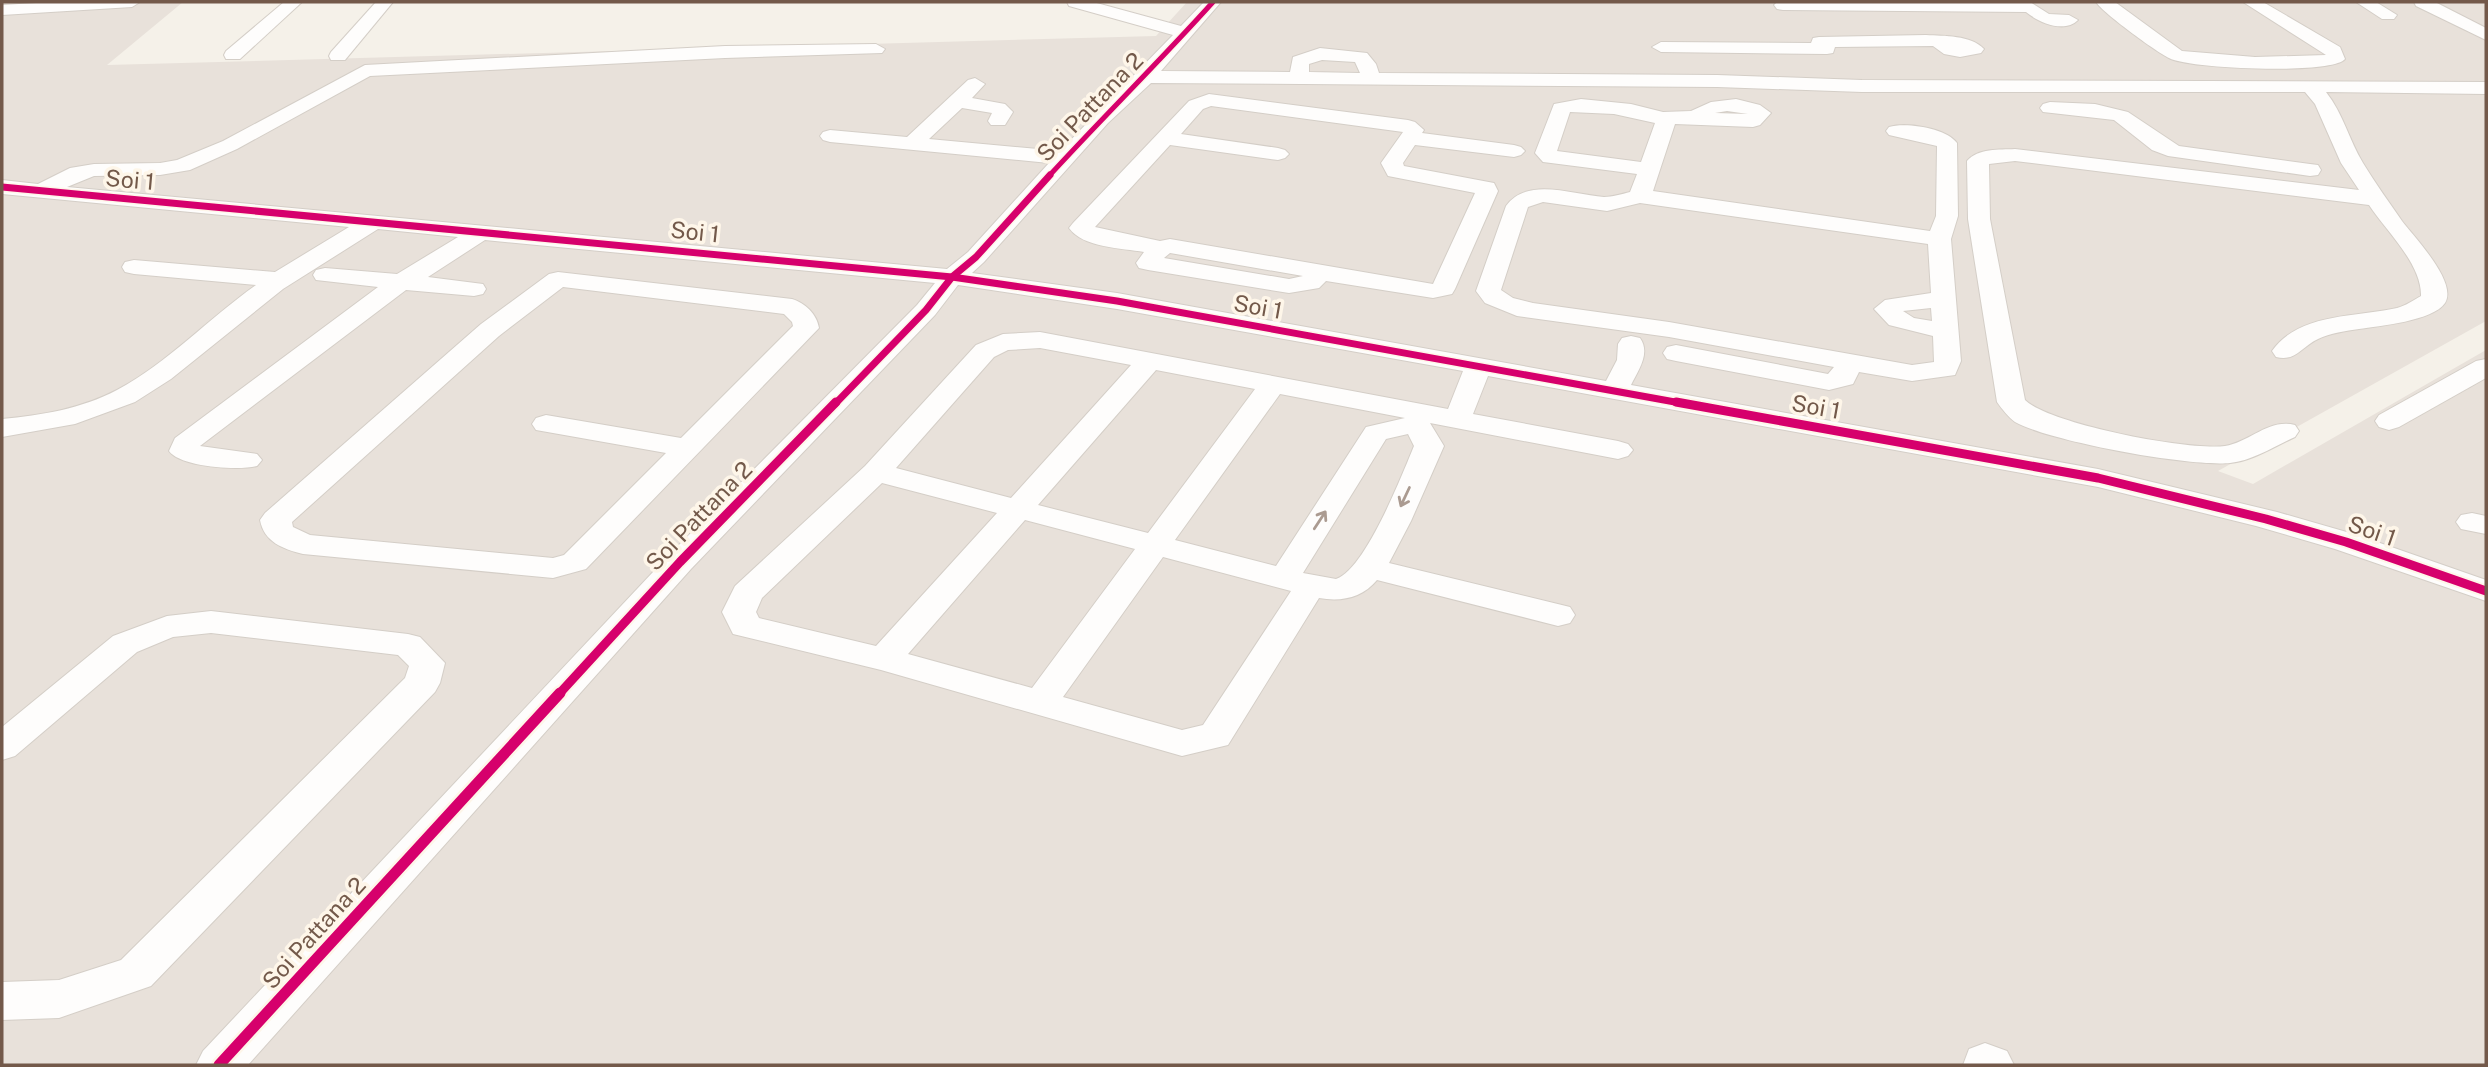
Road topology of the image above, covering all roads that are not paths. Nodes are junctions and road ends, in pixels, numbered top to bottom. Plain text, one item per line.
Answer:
1 (132, 2) edge
2 (294, 2) edge
3 (385, 2) edge
4 (1075, 2) edge
5 (1213, 2) edge
6 (2104, 2) edge
7 (2251, 2) edge
8 (2364, 2) edge
9 (2422, 2) edge
10 (1782, 4) edge
11 (2030, 4) edge
12 (2, 10) edge
13 (2388, 15) dead end
14 (2069, 20) dead end
15 (1803, 26) dead end
16 (1647, 31) dead end
17 (1185, 33) junction
18 (2486, 35) edge
19 (1938, 41) dead end
20 (1661, 47) dead end
21 (876, 48) dead end
22 (233, 55) dead end
23 (338, 57) dead end
24 (1840, 63) junction
25 (1146, 77) junction
26 (975, 84) dead end
27 (2483, 92) edge
28 (2317, 94) junction
29 (957, 101) junction
30 (2050, 108) dead end
31 (1696, 117) dead end
32 (1663, 118) junction
33 (998, 121) dead end
34 (1896, 131) dead end
35 (831, 136) dead end
36 (1166, 138) junction
37 (1409, 138) junction
38 (912, 144) junction
39 (1239, 149) junction
40 (1514, 151) dead end
41 (1278, 154) dead end
42 (1065, 158) junction
43 (1227, 169) dead end
44 (1648, 169) junction
45 (2360, 176) junction
46 (2, 187) edge
47 (42, 191) junction
48 (1640, 196) junction
49 (2375, 199) junction
50 (374, 222) junction
51 (482, 231) junction
52 (1939, 239) junction
53 (602, 243) junction
54 (1154, 256) junction
55 (134, 267) dead end
56 (325, 275) dead end
57 (953, 277) junction
58 (558, 279) junction
59 (281, 280) junction
60 (400, 283) junction
61 (474, 289) dead end
62 (1943, 299) junction
63 (1117, 301) junction
64 (1946, 330) junction
65 (1634, 334) junction
66 (2285, 351) dead end
67 (1149, 361) junction
68 (1478, 367) junction
69 (2486, 367) edge
70 (1272, 385) junction
71 (1614, 391) junction
72 (1420, 418) junction
73 (1455, 420) junction
74 (2389, 421) dead end
75 (546, 425) dead end
76 (2, 428) edge
77 (2285, 431) dead end
78 (688, 448) junction
79 (1618, 450) dead end
80 (247, 460) dead end
81 (876, 472) junction
82 (1018, 510) junction
83 (1157, 546) junction
84 (1371, 569) junction
85 (1297, 582) junction
86 (2486, 591) edge
87 (1558, 615) dead end
88 (884, 659) junction
89 (1040, 704) junction
90 (2, 747) edge
91 (2, 1001) edge
92 (219, 1065) edge

1 - 12 street
2 - 22 street
3 - 23 street
4 - 17 street
5 - 17 street, Soi Pattana 2
6 - 7 street
8 - 13 street
9 - 18 street
10 - 11 street
10 - 15 street
11 - 14 street
16 - 24 street
17 - 25 street, Soi Pattana 2
19 - 24 street
20 - 24 street
21 - 47 street
24 - 25 street
24 - 28 street
25 - 42 street, Soi Pattana 2
26 - 29 street
27 - 28 street
28 - 45 street
29 - 33 street
29 - 38 street
30 - 45 street
31 - 32 street
32 - 44 street
32 - 44 street
34 - 52 street
35 - 38 street
36 - 37 street
36 - 39 street
36 - 54 street
37 - 40 street
37 - 54 street
38 - 42 street
39 - 41 street
39 - 43 street
42 - 57 street, Soi Pattana 2
44 - 48 street
45 - 49 street
46 - 47 street, Soi 1
47 - 50 street, Soi 1
48 - 52 street
48 - 65 street
49 - 66 street
49 - 77 street
50 - 51 street, Soi 1
50 - 59 street
51 - 53 street, Soi 1
51 - 60 street
52 - 62 street
53 - 57 street, Soi 1
53 - 58 street
54 - 63 street
55 - 59 street
56 - 60 street
57 - 63 street, Soi 1
57 - 92 street, Soi Pattana 2
58 - 78 street
58 - 78 street
59 - 76 street
60 - 61 street
60 - 80 street
62 - 64 street
62 - 64 street
63 - 68 street, Soi 1
64 - 65 street
65 - 71 street
67 - 70 street
67 - 81 street
67 - 82 street
68 - 71 street, Soi 1
68 - 73 street
69 - 74 street
70 - 72 street
70 - 83 street
71 - 86 street, Soi 1
72 - 73 street
72 -> 84 street
85 -> 72 street
73 - 79 street
75 - 78 street
81 - 82 street
81 - 88 street
82 - 83 street
82 - 88 street
83 - 85 street
83 - 89 street
84 - 85 street
84 - 87 street
85 - 89 street
88 - 89 street
90 - 91 street

